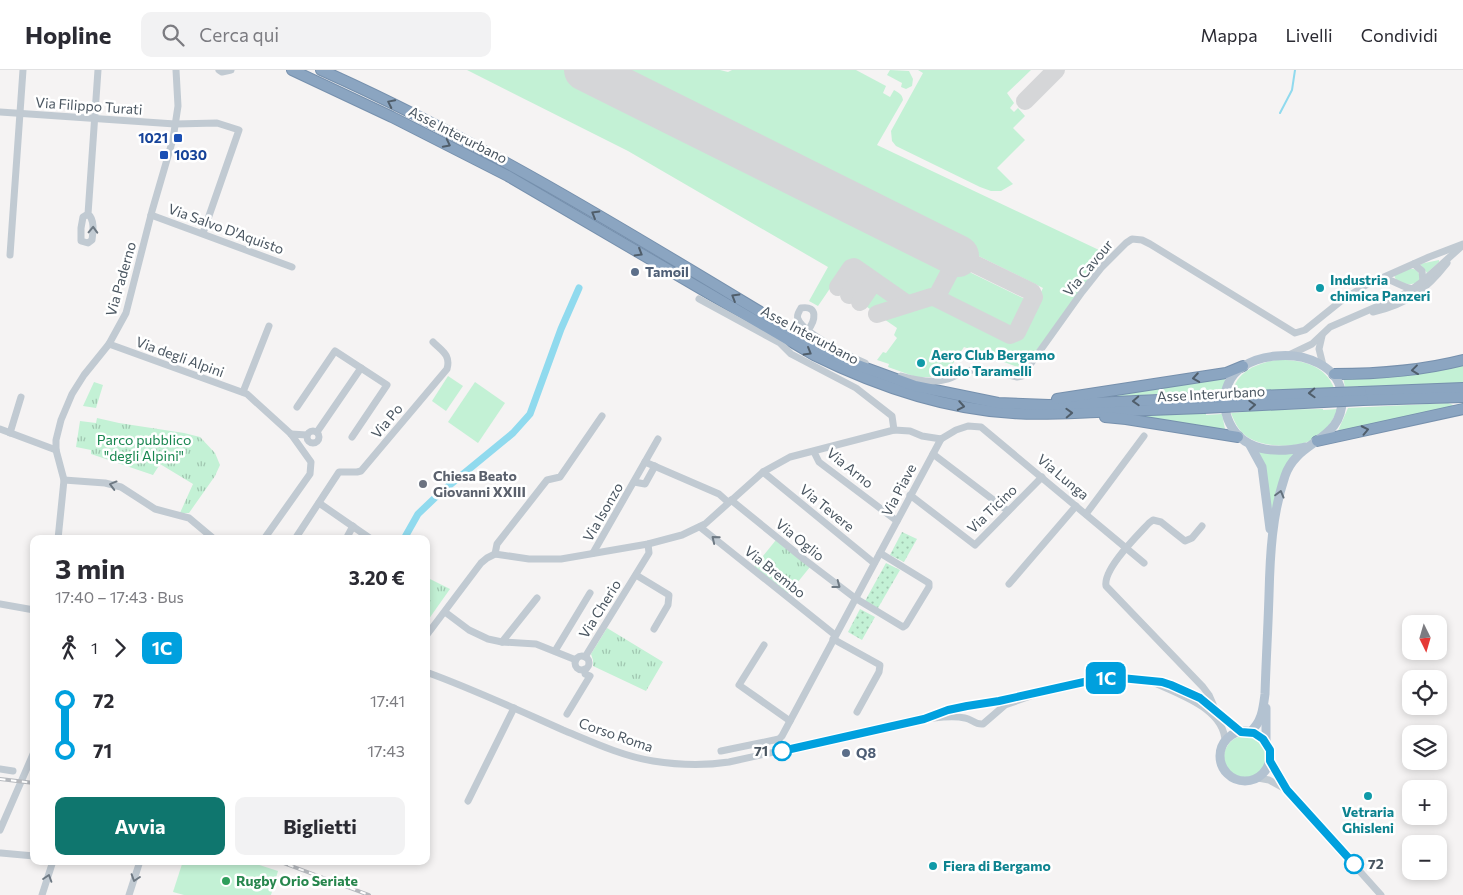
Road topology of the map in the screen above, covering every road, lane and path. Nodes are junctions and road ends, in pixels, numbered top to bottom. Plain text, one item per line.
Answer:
1 (23, 70) edge
2 (98, 70) edge
3 (176, 70) edge
4 (219, 70) edge
5 (232, 70) edge
6 (292, 70) edge
7 (321, 70) edge
8 (0, 112) edge
9 (20, 114) junction
10 (94, 119) junction
11 (175, 124) junction
12 (88, 214) dead end
13 (151, 215) junction
14 (203, 233) junction
15 (1463, 245) edge
16 (10, 255) dead end
17 (1414, 264) junction
18 (292, 267) dead end
19 (1391, 277) junction
20 (1434, 280) junction
21 (1423, 281) junction
22 (1415, 289) junction
23 (1397, 298) junction
24 (698, 299) dead end
25 (1392, 307) junction
26 (1353, 318) junction
27 (269, 326) dead end
28 (808, 330) dead end
29 (1324, 334) junction
30 (433, 342) dead end
31 (109, 344) junction
32 (1289, 356) junction
33 (1463, 360) edge
34 (1323, 365) junction
35 (1243, 366) junction
36 (361, 368) junction
37 (1334, 374) junction
38 (1463, 388) edge
39 (937, 391) junction
40 (243, 392) junction
41 (1362, 396) junction
42 (21, 397) dead end
43 (1463, 397) edge
44 (1203, 403) junction
45 (297, 407) dead end
46 (1463, 409) edge
47 (1090, 412) junction
48 (602, 416) dead end
49 (0, 430) edge
50 (894, 430) junction
51 (10, 433) junction
52 (291, 434) junction
53 (1144, 436) dead end
54 (1238, 436) junction
55 (352, 437) dead end
56 (658, 439) dead end
57 (941, 439) junction
58 (1317, 441) junction
59 (1250, 444) junction
60 (1306, 447) junction
61 (56, 450) junction
62 (814, 452) junction
63 (933, 454) junction
64 (645, 462) junction
65 (655, 466) junction
66 (763, 472) junction
67 (1042, 478) junction
68 (64, 480) junction
69 (634, 482) junction
70 (910, 495) junction
71 (729, 501) junction
72 (320, 503) junction
73 (1076, 506) junction
74 (1008, 511) junction
75 (1086, 514) junction
76 (896, 521) junction
77 (353, 526) junction
78 (1202, 526) dead end
79 (700, 527) junction
80 (58, 535) edge
81 (209, 535) edge
82 (267, 535) edge
83 (298, 535) edge
84 (348, 535) edge
85 (365, 535) edge
86 (1271, 542) junction
87 (648, 544) junction
88 (1127, 548) junction
89 (593, 553) junction
90 (880, 553) junction
91 (495, 554) junction
92 (874, 563) junction
93 (1144, 563) dead end
94 (636, 575) junction
95 (1009, 584) dead end
96 (590, 594) dead end
97 (537, 598) dead end
98 (855, 598) junction
99 (0, 604) edge
100 (30, 605) edge
101 (16, 607) junction
102 (30, 609) edge
103 (445, 612) junction
104 (654, 629) dead end
105 (430, 631) edge
106 (834, 637) junction
107 (502, 642) junction
108 (764, 644) dead end
109 (555, 651) junction
110 (585, 657) junction
111 (576, 660) junction
112 (585, 669) junction
113 (430, 674) edge
114 (1150, 681) junction
115 (1205, 690) junction
116 (1042, 692) junction
117 (1265, 694) junction
118 (1203, 700) junction
119 (975, 704) junction
120 (984, 704) junction
121 (514, 708) junction
122 (1215, 709) junction
123 (857, 712) dead end
124 (567, 714) dead end
125 (990, 717) junction
126 (924, 719) junction
127 (971, 720) junction
128 (790, 721) junction
129 (1245, 732) junction
130 (1225, 742) junction
131 (1266, 743) junction
132 (721, 751) dead end
133 (30, 761) edge
134 (1270, 761) junction
135 (0, 769) edge
136 (14, 771) dead end
137 (1258, 778) junction
138 (1287, 790) junction
139 (468, 801) dead end
140 (0, 830) edge
141 (1, 853) edge
142 (30, 856) edge
143 (53, 865) edge
144 (139, 865) edge
145 (42, 895) edge
146 (129, 895) edge
147 (1381, 895) edge

1 - 9 street
2 - 10 street
3 - 11 street, Via Paderno
4 - 5 street
6 -> 47 highway, Asse Interurbano
39 -> 7 highway, Asse Interurbano
8 - 9 street, Via Filippo Turati
9 - 10 street, Via Filippo Turati
9 - 16 street
10 - 11 street, Via Filippo Turati
10 - 12 street
11 - 13 street, Via Paderno
11 - 14 street, Via Filippo Turati
13 - 14 street, Via Salvo D'Aquisto
13 - 31 street, Via Paderno
14 - 18 street, Via Salvo D'Aquisto
15 - 17 street
15 - 20 street
15 - 21 street
17 - 19 street
17 - 21 street
19 - 22 street
19 - 23 street
19 - 28 street, Via Cavour
20 - 22 street
20 - 25 street
21 - 22 street
22 - 23 street
22 - 25 street
23 - 26 street
24 - 50 street
25 - 26 street
26 - 29 street
27 - 40 street
29 - 32 street
29 - 34 street
30 - 72 street, Via Po
31 - 40 street, Via degli Alpini
31 - 61 street, Via Paderno
32 - 34 main road
32 - 35 main road
33 -> 37 highway
34 - 37 main road
35 -> 39 highway
35 - 54 main road
36 - 45 street
36 - 52 street
36 - 55 street
37 - 58 main road
38 - 41 highway, Asse Interurbano
44 -> 39 highway, Asse Interurbano
40 - 52 street, Via degli Alpini
41 - 43 highway, Asse Interurbano
41 - 44 highway, Asse Interurbano, bridge
42 - 51 street
44 - 47 highway, Asse Interurbano
58 -> 46 highway
47 - 54 highway
48 - 91 street
49 - 51 street
50 - 57 street
50 - 62 street
51 - 61 street
52 - 82 street, Via degli Alpini
53 - 75 street
54 - 59 main road
56 - 64 street, Via Isonzo
57 - 63 street, Via Piave
57 - 67 street, Via Lunga
58 - 60 main road
59 - 60 main road
59 - 86 main road
86 -> 60 main road
61 - 68 street, Via Paderno
62 - 66 street
62 - 76 street, Via Arno
63 - 70 street, Via Piave
63 - 74 street
64 - 65 street
64 - 69 street, Via Isonzo
65 - 69 street, Via Isonzo
65 - 71 street
66 - 71 street
66 - 92 street, Via Tevere
67 - 73 street, Via Lunga
67 - 74 street, Via Ticino
68 - 80 street, Via Paderno
81 -> 68 street
69 - 89 street, Via Isonzo
70 - 74 street, Via Ticino
70 - 76 street, Via Piave
71 - 79 street
71 -> 98 street, Via Oglio
72 - 77 street
72 - 83 street, Via Po
73 - 75 street, Via Lunga
73 - 95 street
75 - 88 street, Via Lunga
76 - 90 street, Via Piave
77 - 84 street
77 - 85 street
78 - 88 street
79 - 87 street
106 -> 79 street, Via Brembo
86 - 117 main road
87 - 89 street
87 - 94 street, Via Cherio
88 - 93 street, Via Lunga
88 - 115 street
89 - 91 street
90 - 92 street, Via Piave
90 - 98 street
91 - 103 street
92 - 98 street, Via Piave
94 - 104 street, Via Cherio
94 - 110 street, Via Cherio
96 - 109 street
97 - 107 street
98 - 106 street, Via Piave
99 - 101 street
100 - 101 street
101 - 102 street
103 - 105 street
103 - 107 street
106 - 123 street
106 - 128 street, Via Piave
107 - 109 street
108 - 128 street
109 - 111 street
110 - 111 street
110 - 112 street
111 - 112 street
112 - 124 street
113 - 121 street, Corso Roma
114 - 116 street
114 - 118 street
114 - 130 street
115 - 118 street
115 - 122 street
116 - 120 street
116 - 125 street
117 - 129 main road
117 - 131 main road
118 - 122 street
119 - 120 street, Corso Roma
119 - 126 street, Corso Roma
119 - 127 street
120 - 125 street
121 - 126 street, Corso Roma
121 - 139 street
122 - 129 street
125 - 127 street, Corso Roma
126 - 127 street, Corso Roma
128 - 132 street, Via Piave
129 - 130 main road
129 - 131 main road
130 - 137 main road
131 - 134 main road
133 - 140 street
134 - 137 main road
134 - 138 street
135 - 136 street
137 - 138 street
138 - 147 street
141 - 142 street
145 -> 143 street
144 -> 146 street

